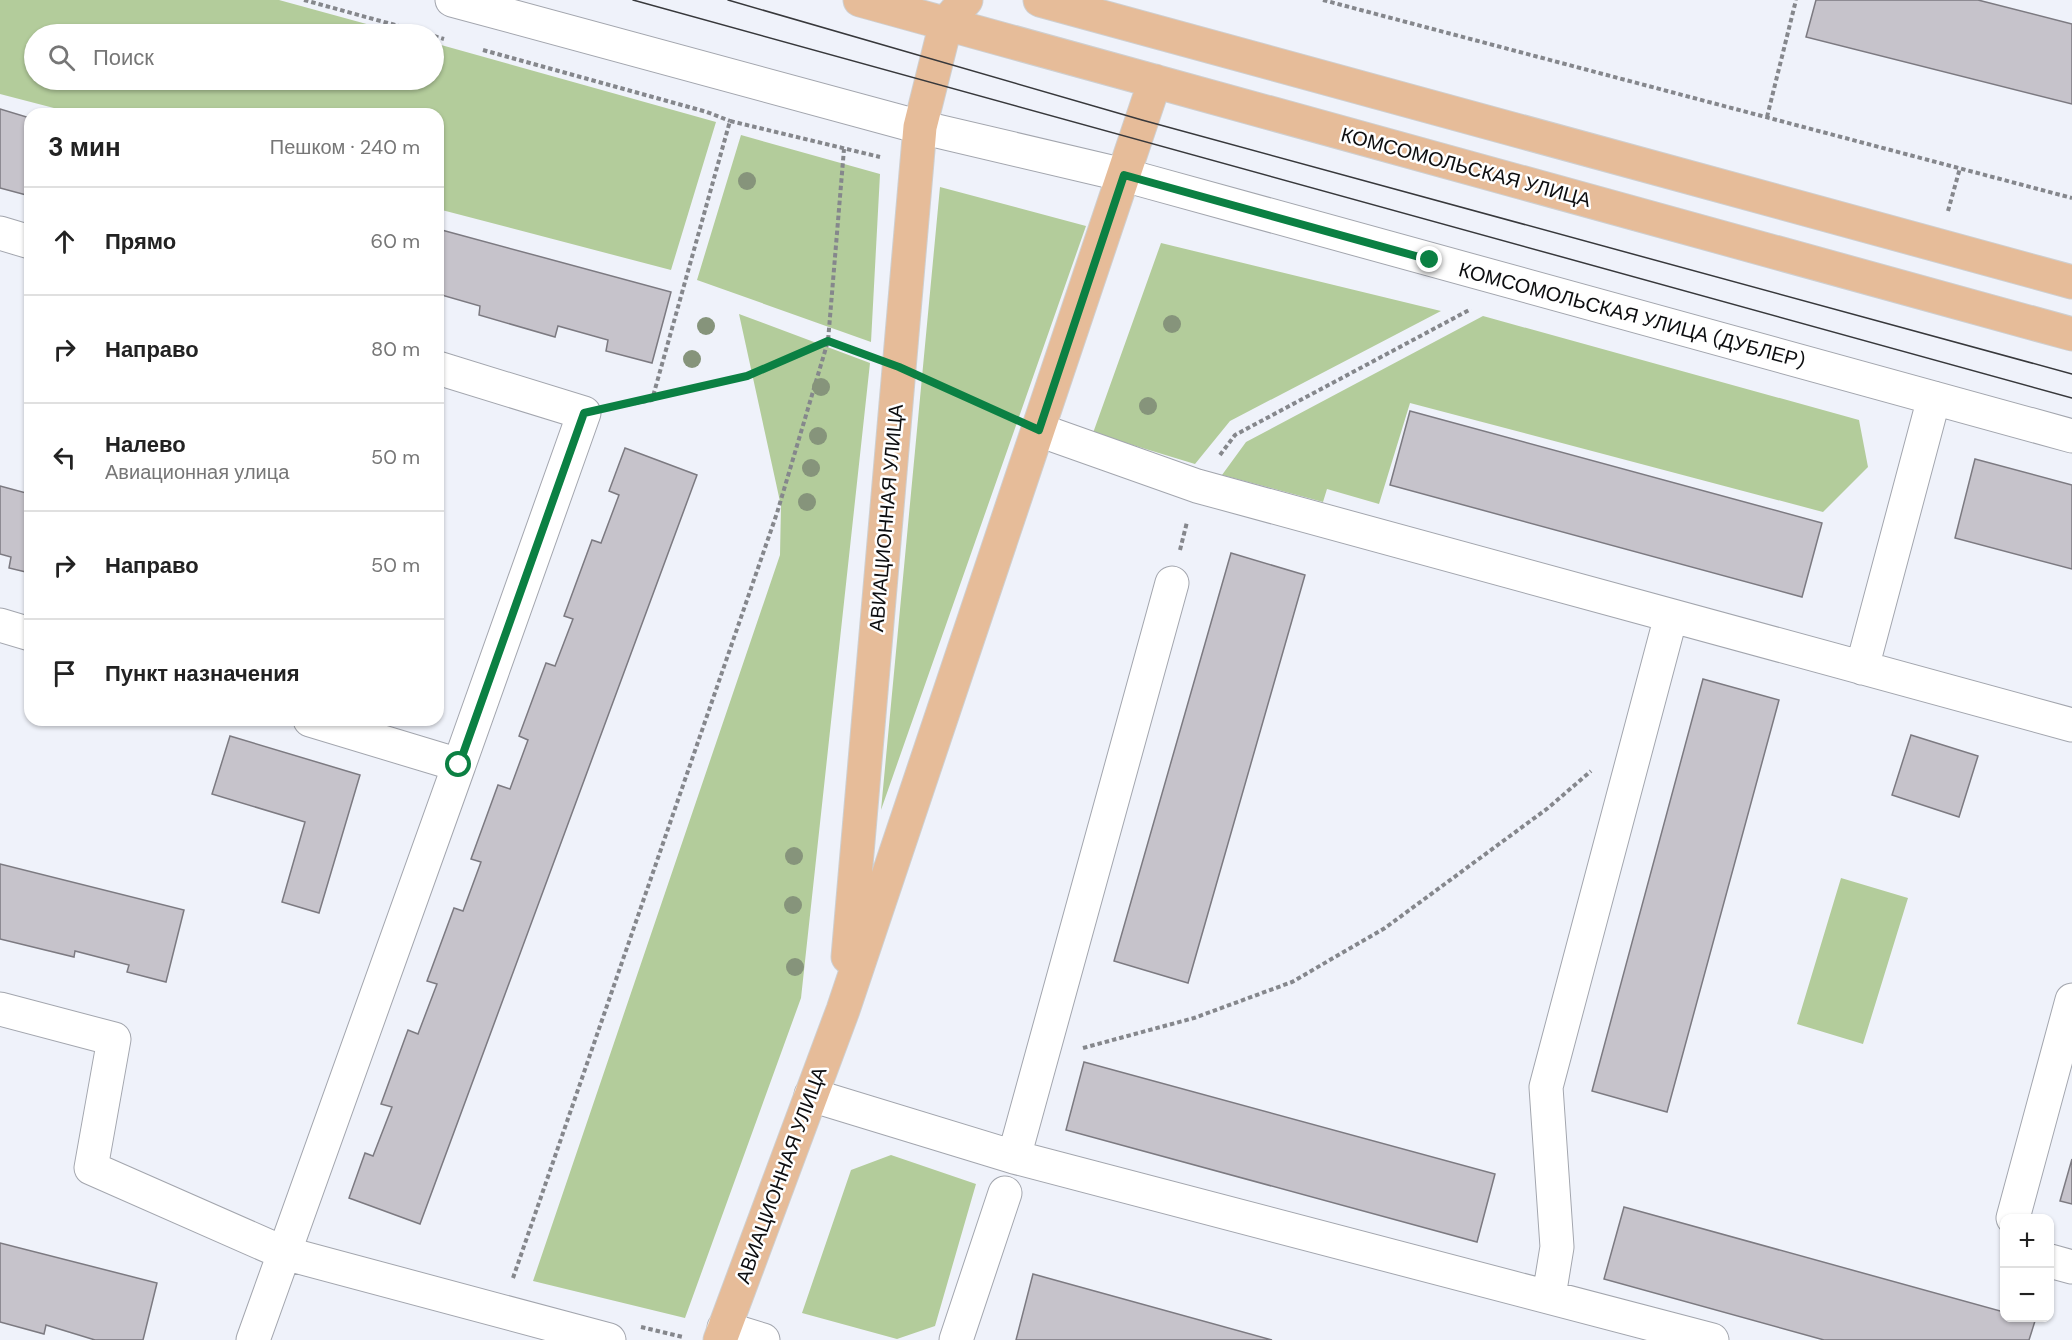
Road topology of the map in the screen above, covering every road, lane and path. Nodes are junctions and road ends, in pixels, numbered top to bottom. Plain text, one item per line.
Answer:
1 (304, 0) edge
2 (452, 0) edge
3 (860, 0) edge
4 (1040, 0) edge
5 (1323, 0) edge
6 (1796, 0) edge
7 (956, 11) edge
8 (392, 24) edge
9 (479, 49) dead end
10 (1155, 81) junction
11 (1767, 117) junction
12 (730, 122) junction
13 (920, 127) junction
14 (844, 149) junction
15 (916, 166) junction
16 (1124, 175) junction
17 (2072, 198) edge
18 (0, 233) edge
19 (24, 240) edge
20 (2072, 282) edge
21 (1476, 307) dead end
22 (2072, 334) edge
23 (828, 341) junction
24 (899, 367) junction
25 (444, 370) edge
26 (1934, 398) junction
27 (652, 400) junction
28 (584, 413) junction
29 (1039, 430) junction
30 (2072, 436) edge
31 (1197, 486) junction
32 (1172, 583) joint
33 (1671, 616) junction
34 (0, 625) edge
35 (24, 632) edge
36 (1862, 668) junction
37 (2072, 725) edge
38 (330, 726) edge
39 (1599, 764) dead end
40 (459, 765) junction
41 (2072, 1000) edge
42 (0, 1009) edge
43 (843, 1010) junction
44 (1041, 1059) junction
45 (811, 1095) junction
46 (1014, 1157) junction
47 (1005, 1193) dead end
48 (2014, 1214) edge
49 (284, 1253) junction
50 (2054, 1262) edge
51 (2072, 1267) edge
52 (1549, 1296) junction
53 (502, 1311) junction
54 (722, 1334) edge
55 (253, 1340) edge
56 (609, 1340) edge
57 (763, 1340) edge
58 (956, 1340) edge
59 (1712, 1340) edge

1 - 8 path
2 - 13 street, КОМСОМОЛЬСКАЯ УЛИЦА (ДУБЛЕР)
3 - 7 main road, КОМСОМОЛЬСКАЯ УЛИЦА
4 - 20 main road
5 - 11 path
6 - 11 path
7 - 10 main road, КОМСОМОЛЬСКАЯ УЛИЦА
7 - 13 main road, АВИАЦИОННАЯ УЛИЦА
9 - 12 path
10 - 16 main road, АВИАЦИОННАЯ УЛИЦА
10 - 22 main road, КОМСОМОЛЬСКАЯ УЛИЦА
11 - 17 path
12 - 14 path
12 - 27 path
13 - 15 main road, АВИАЦИОННАЯ УЛИЦА
13 - 16 street, КОМСОМОЛЬСКАЯ УЛИЦА (ДУБЛЕР)
14 - 15 path
14 - 23 path
15 - 24 main road, АВИАЦИОННАЯ УЛИЦА
16 - 26 street, КОМСОМОЛЬСКАЯ УЛИЦА (ДУБЛЕР)
16 - 29 main road, АВИАЦИОННАЯ УЛИЦА
18 - 19 street
21 - 31 path
23 - 24 path
23 - 27 path
23 - 53 path
24 - 29 path
24 - 43 main road, АВИАЦИОННАЯ УЛИЦА
25 - 28 street
26 - 30 street, КОМСОМОЛЬСКАЯ УЛИЦА (ДУБЛЕР)
26 - 36 street
27 - 28 path
28 - 40 street
29 - 31 street
29 - 43 main road, АВИАЦИОННАЯ УЛИЦА
31 - 32 path
31 - 33 street
32 - 44 street
33 - 36 street
33 - 52 street
34 - 35 street
36 - 37 street
38 - 40 street
39 - 44 path
40 - 49 street
41 - 48 street
42 - 49 street
43 - 45 main road, АВИАЦИОННАЯ УЛИЦА
44 - 46 street
45 - 46 street
45 - 54 main road, АВИАЦИОННАЯ УЛИЦА
46 - 52 street
47 - 58 street
49 - 53 street
49 - 55 street
50 - 51 street
52 - 59 street
53 - 56 street
54 - 57 street

